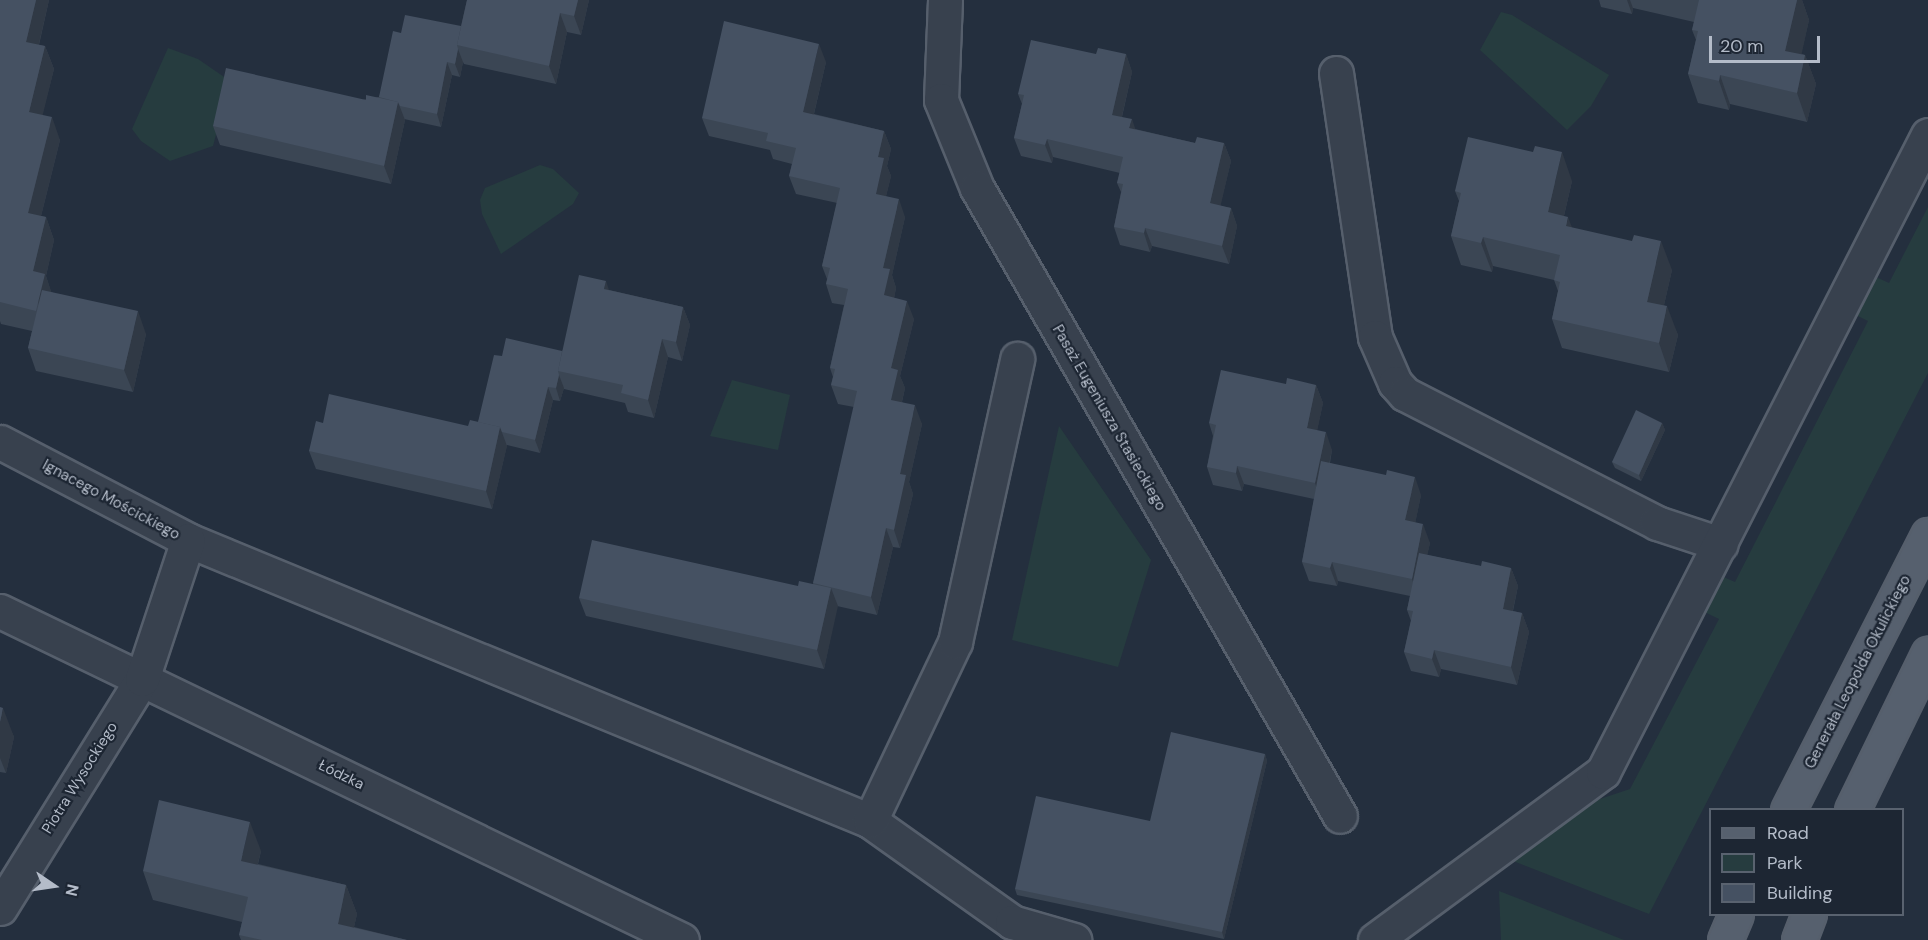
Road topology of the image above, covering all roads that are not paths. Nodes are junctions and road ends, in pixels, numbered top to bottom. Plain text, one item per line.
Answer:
1 (945, 0) edge
2 (1336, 73) dead end
3 (1928, 135) edge
4 (1017, 359) dead end
5 (0, 442) edge
6 (1928, 535) edge
7 (188, 540) junction
8 (1721, 544) junction
9 (0, 611) edge
10 (1928, 654) edge
11 (142, 679) junction
12 (1789, 808) edge
13 (1853, 808) edge
14 (1340, 816) dead end
15 (870, 821) junction
16 (0, 908) edge
17 (1736, 916) edge
18 (1809, 916) edge
19 (682, 940) edge
20 (1074, 940) edge
21 (1375, 940) edge
22 (1725, 940) edge
23 (1799, 940) edge

1 - 14 street, Pasaż Eugeniusza Stasieckiego
2 - 8 street
3 - 8 street
4 - 15 street
5 - 7 street, Ignacego Mościckiego
6 - 12 main road, Generała Leopolda Okulickiego
7 - 11 street, Ignacego Mościckiego
7 - 15 street
8 - 21 street
9 - 11 street, Łódzka
10 - 13 main road
11 - 16 street, Piotra Wysockiego
11 - 19 street, Łódzka
15 - 20 street
17 - 22 main road
18 - 23 main road

